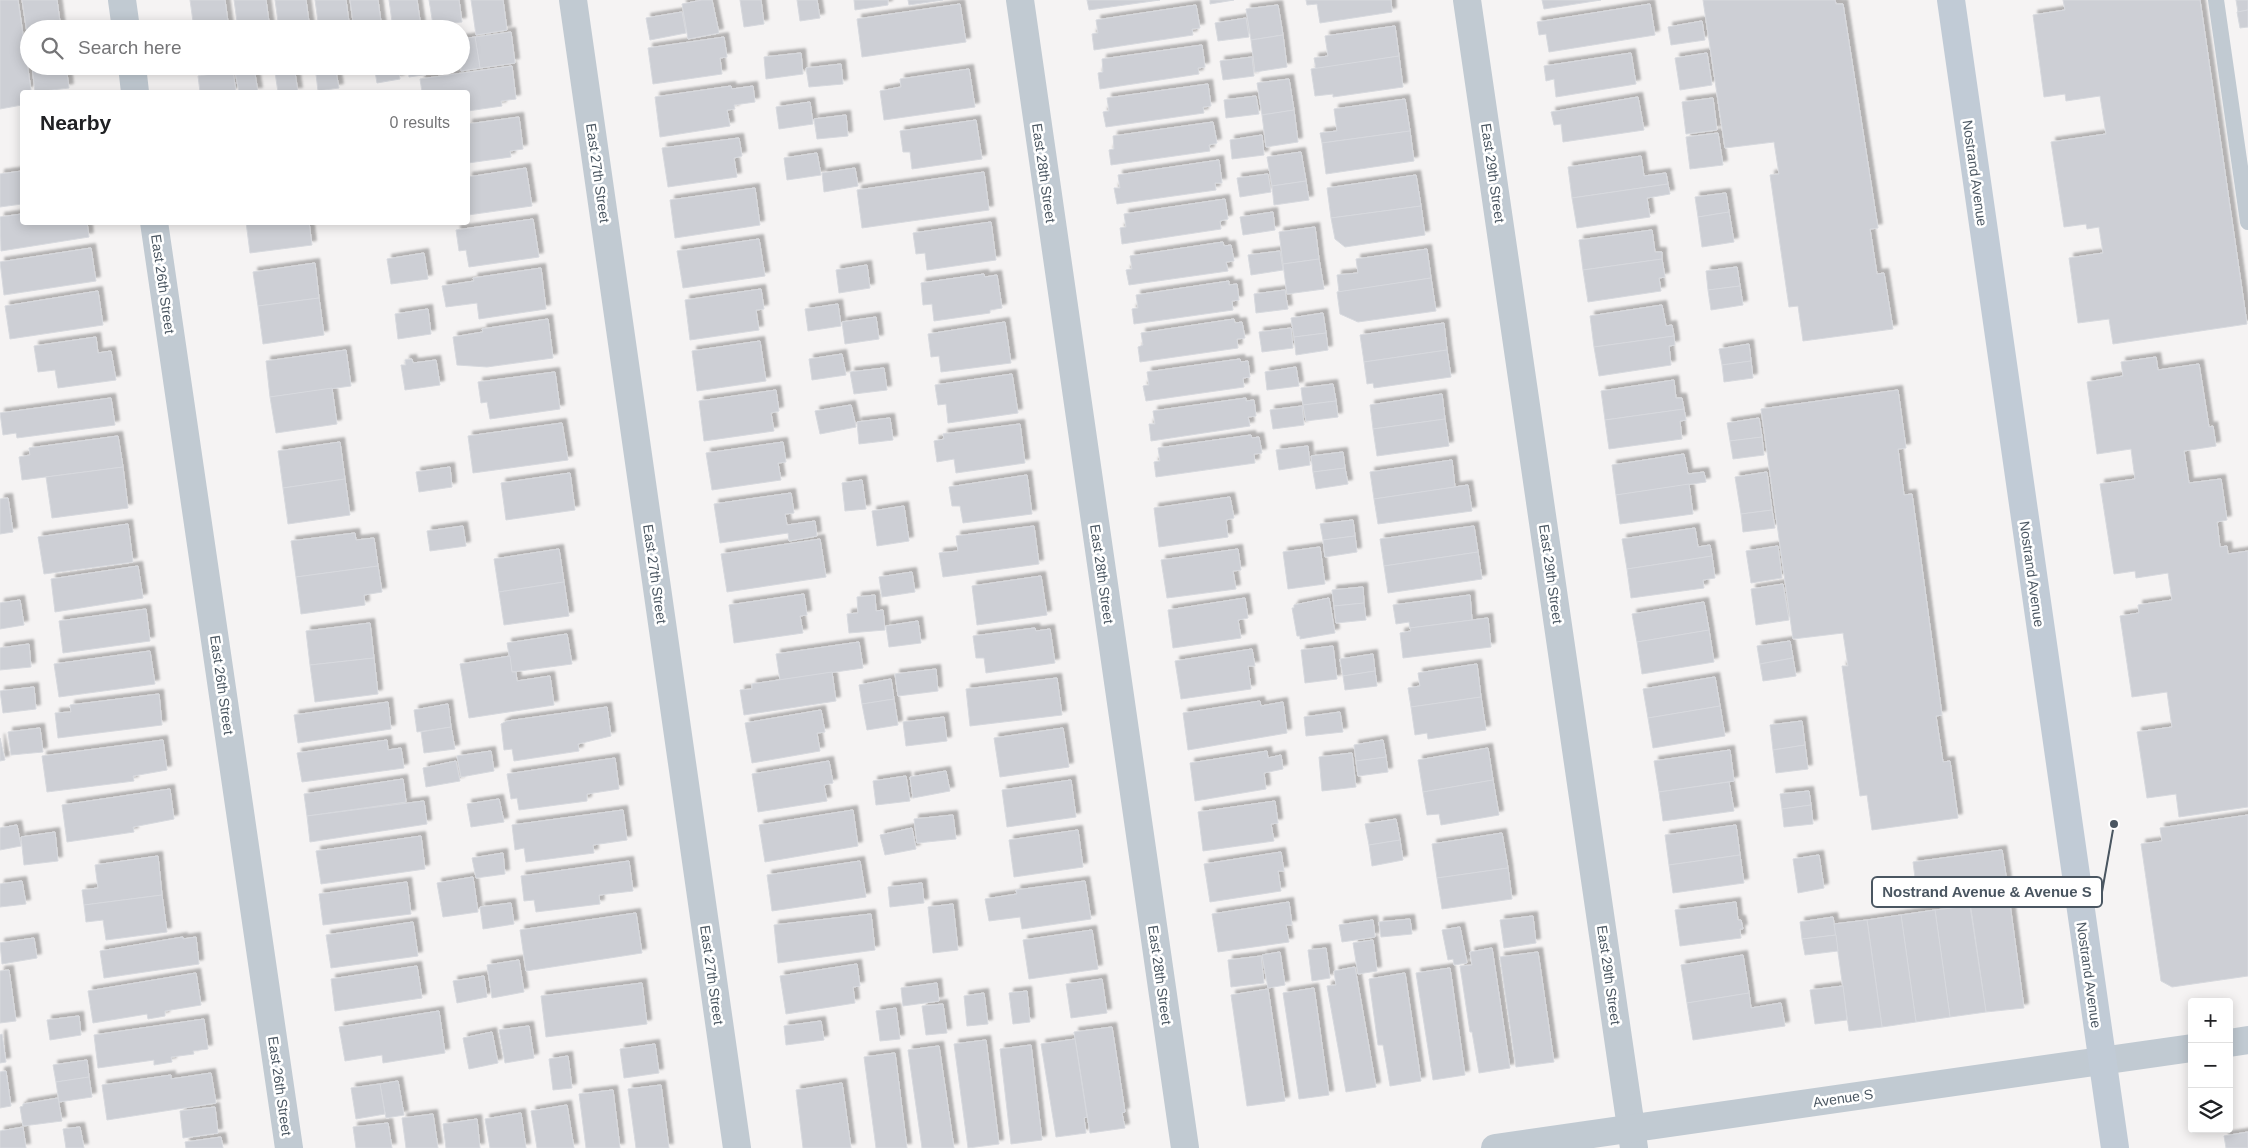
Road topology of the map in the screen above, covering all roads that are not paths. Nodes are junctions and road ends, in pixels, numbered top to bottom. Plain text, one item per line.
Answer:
1 (122, 0) edge
2 (573, 0) edge
3 (1020, 0) edge
4 (1467, 0) edge
5 (1951, 0) edge
6 (2216, 0) edge
7 (125, 20) edge
8 (133, 75) edge
9 (136, 90) edge
10 (2248, 222) edge
11 (154, 225) edge
12 (2248, 1040) edge
13 (2233, 1042) edge
14 (2188, 1049) edge
15 (2101, 1061) junction
16 (1632, 1138) edge
17 (289, 1148) edge
18 (737, 1148) edge
19 (1185, 1148) edge
20 (1495, 1148) edge
21 (2115, 1148) edge

1 - 7 street
2 - 18 street, East 27th Street
3 - 19 street, East 28th Street
4 - 16 street, East 29th Street
5 - 15 main road, Nostrand Avenue
6 - 10 lane
8 - 9 street
11 - 17 street, East 26th Street
12 - 13 street
14 - 15 street, Avenue S
15 - 16 street, Avenue S
15 - 21 main road, Nostrand Avenue
16 - 20 street, Avenue S

